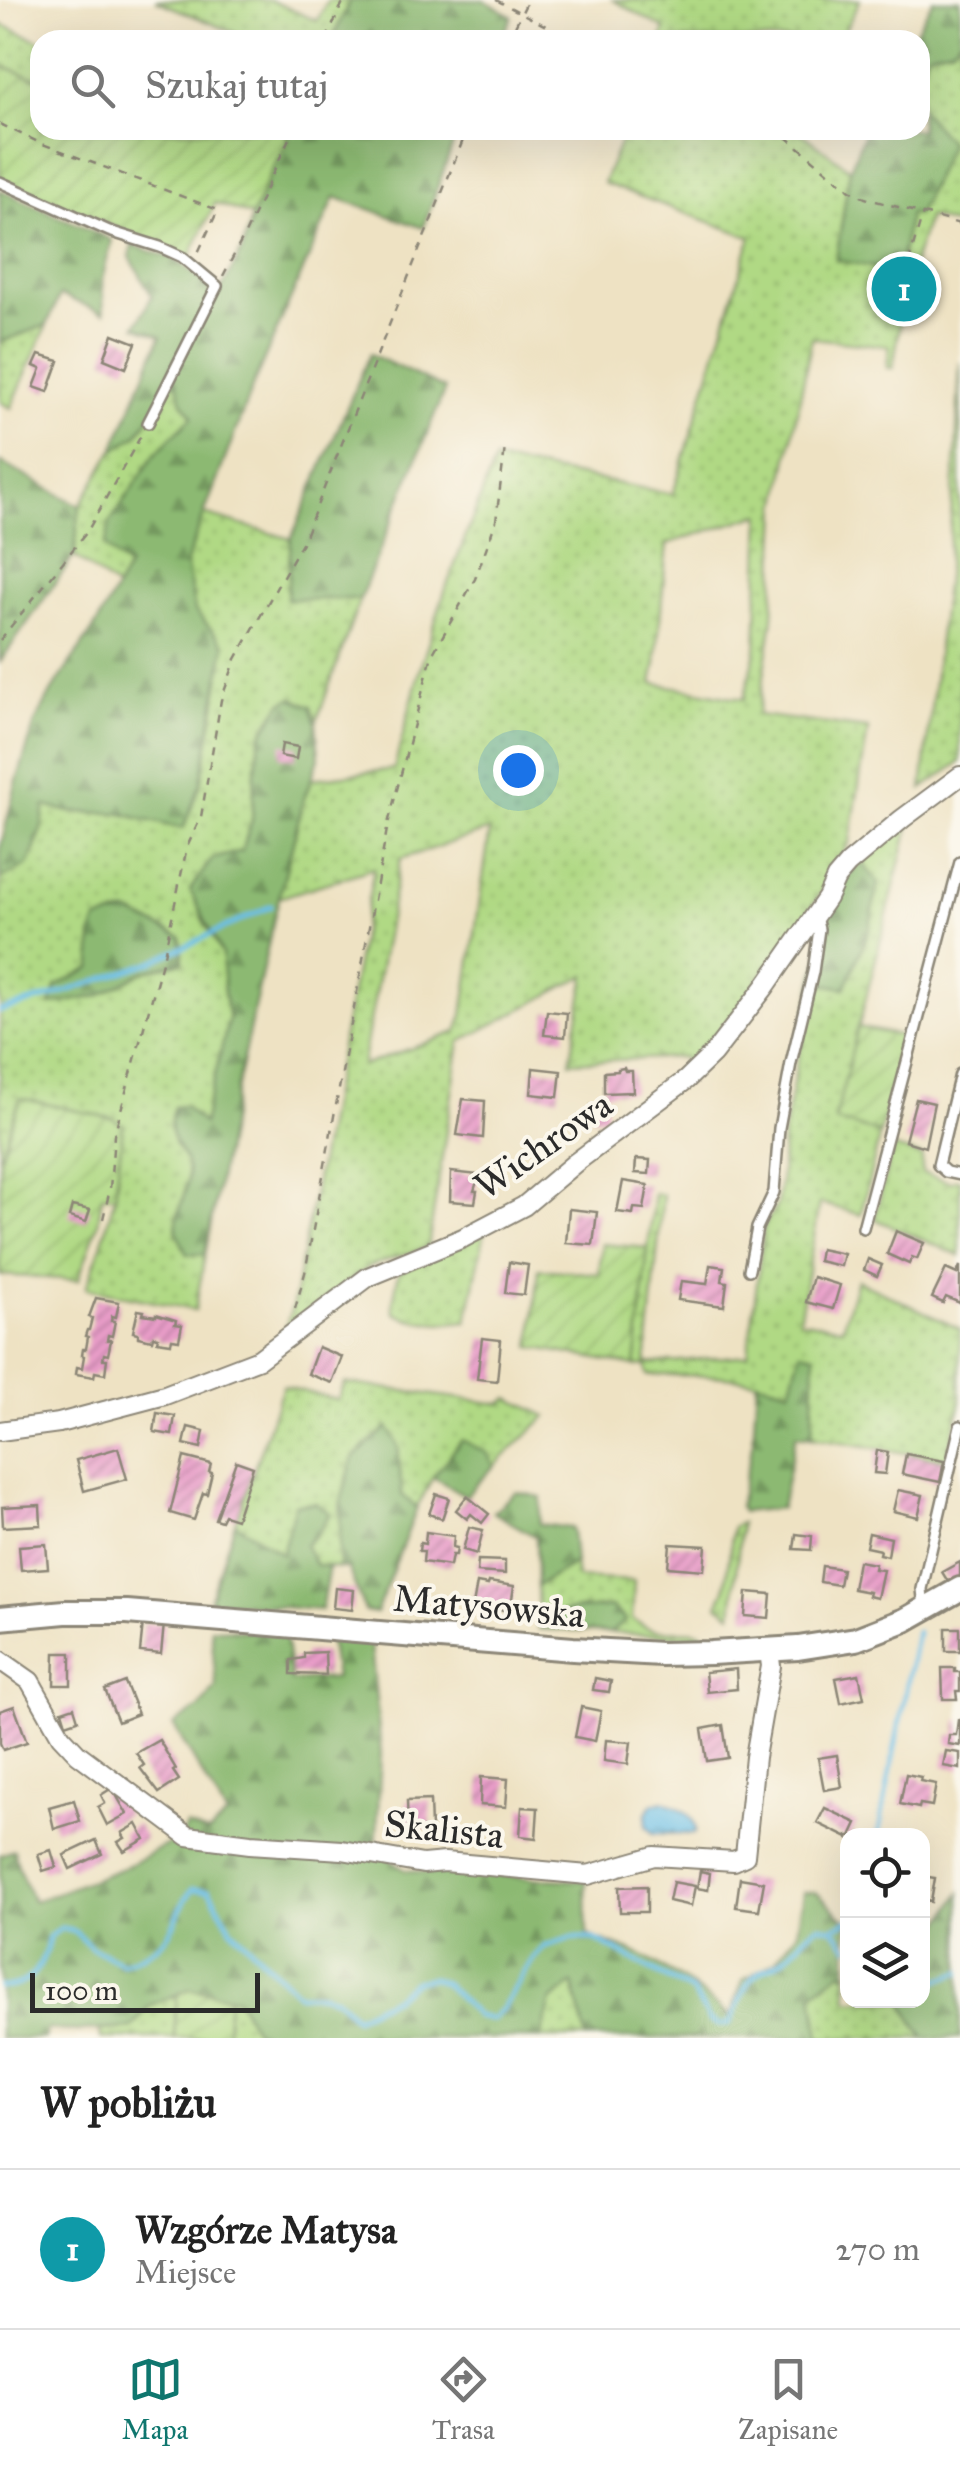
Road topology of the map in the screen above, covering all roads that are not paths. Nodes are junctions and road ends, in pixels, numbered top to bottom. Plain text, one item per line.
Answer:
1 (0, 182) edge
2 (148, 423) road end
3 (960, 776) edge
4 (960, 862) edge
5 (816, 915) junction
6 (960, 1074) edge
7 (960, 1175) edge
8 (863, 1228) dead end
9 (749, 1270) dead end
10 (960, 1426) edge
11 (0, 1431) edge
12 (960, 1590) edge
13 (924, 1610) junction
14 (0, 1618) edge
15 (769, 1650) junction
16 (0, 1660) edge

1 - 2 lane
3 - 5 street, Wichrowa
4 - 8 lane
5 - 9 lane
5 - 11 street, Wichrowa
6 - 7 lane
10 - 13 lane
12 - 13 street, Matysowska
13 - 15 street, Matysowska
14 - 15 street, Matysowska
15 - 16 street, Skalista

